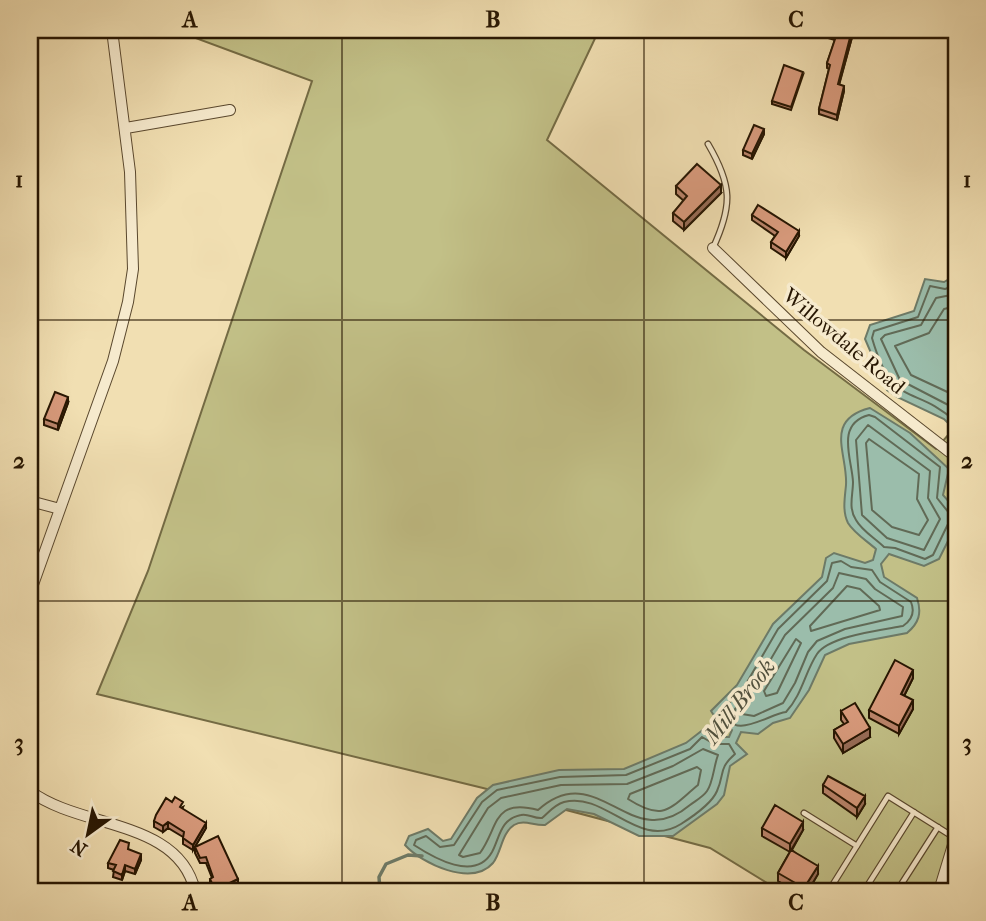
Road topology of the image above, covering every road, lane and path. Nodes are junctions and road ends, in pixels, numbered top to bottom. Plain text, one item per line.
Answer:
1 (112, 30) edge
2 (230, 110) dead end
3 (126, 128) junction
4 (708, 144) dead end
5 (713, 247) joint
6 (956, 457) edge
7 (30, 501) edge
8 (60, 509) junction
9 (30, 593) edge
10 (30, 791) edge
11 (914, 812) junction
12 (804, 813) dead end
13 (938, 827) junction
14 (956, 837) edge
15 (856, 846) junction
16 (822, 888) dead end
17 (830, 888) junction
18 (195, 891) edge
19 (839, 891) edge
20 (864, 891) edge
21 (897, 891) edge
22 (939, 891) edge

1 - 3 street
2 - 3 street
3 - 8 street
4 - 5 lane
5 - 6 street, Willowdale Road
7 - 8 street
8 - 9 street
10 - 18 street
11 - 13 lane
11 - 15 lane
11 - 20 lane
12 - 15 lane
13 - 14 lane
13 - 21 lane
14 - 22 street
15 - 17 lane
16 - 17 lane
17 - 19 lane

